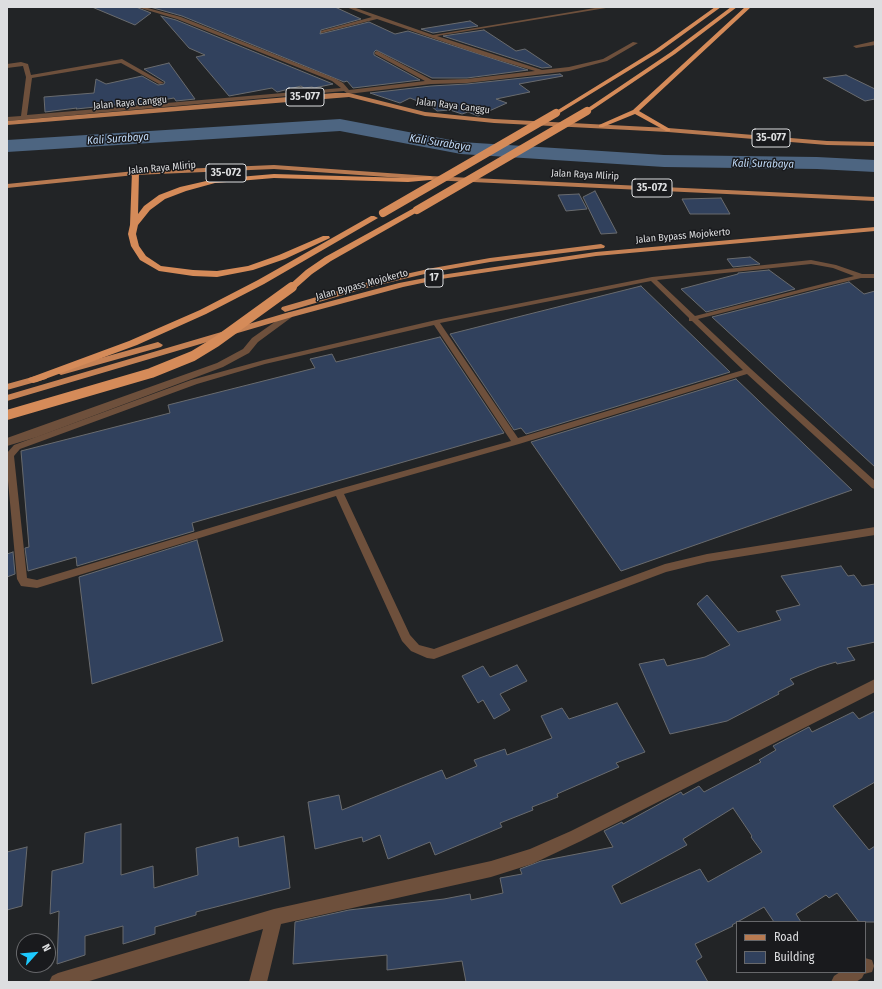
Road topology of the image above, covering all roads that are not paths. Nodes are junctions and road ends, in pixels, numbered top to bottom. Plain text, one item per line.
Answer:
1 (139, 7) edge
2 (348, 7) edge
3 (610, 7) edge
4 (718, 7) edge
5 (734, 7) edge
6 (748, 7) edge
7 (377, 17) junction
8 (323, 32) dead end
9 (434, 36) junction
10 (875, 43) edge
11 (636, 44) dead end
12 (856, 46) dead end
13 (378, 53) dead end
14 (7, 66) edge
15 (546, 72) junction
16 (29, 77) junction
17 (432, 82) junction
18 (161, 83) dead end
19 (348, 92) junction
20 (635, 111) junction
21 (24, 117) junction
22 (7, 119) edge
23 (7, 123) edge
24 (601, 126) junction
25 (668, 130) junction
26 (875, 144) edge
27 (134, 176) junction
28 (430, 178) junction
29 (7, 186) edge
30 (7, 192) edge
31 (875, 199) edge
32 (378, 216) junction
33 (875, 222) edge
34 (134, 225) junction
35 (875, 229) edge
36 (861, 276) junction
37 (875, 276) edge
38 (652, 279) junction
39 (289, 315) junction
40 (692, 319) junction
41 (436, 322) junction
42 (748, 371) junction
43 (33, 380) junction
44 (7, 388) edge
45 (7, 398) edge
46 (7, 415) edge
47 (7, 442) edge
48 (516, 442) junction
49 (875, 486) edge
50 (339, 492) junction
51 (875, 531) edge
52 (875, 684) edge
53 (274, 917) junction
54 (854, 973) edge
55 (58, 982) edge
56 (258, 982) edge
57 (840, 982) edge

1 - 19 street
2 - 7 street
3 - 9 street
4 - 32 highway, bridge
5 - 46 highway, bridge
6 - 20 highway
7 - 8 street
7 - 9 street
9 - 15 street
10 - 12 street
11 - 15 street
13 - 17 street
14 - 16 street
15 - 17 street
16 - 18 street
16 - 21 street
17 - 19 street
19 - 21 street
19 - 23 main road, Jalan Raya Canggu / 35-077
19 - 24 main road, Jalan Raya Canggu / 35-077
20 - 24 highway
20 - 25 highway
21 - 22 street
24 - 25 main road, Jalan Raya Canggu / 35-077
25 - 26 main road, Jalan Raya Canggu / 35-077
27 - 28 main road, Jalan Raya Mlirip / 35-072
27 - 29 main road, Jalan Raya Mlirip / 35-072
27 - 30 main road, Jalan Raya Mlirip / 35-072
27 - 34 highway
28 - 31 main road, Jalan Raya Mlirip / 35-072
28 - 34 highway
32 - 34 highway
32 - 43 highway
33 - 43 highway, Jalan Bypass Mojokerto / 17
35 - 39 highway, Jalan Bypass Mojokerto / 17
36 - 37 lane
36 - 38 lane
36 - 40 lane
38 - 40 lane
38 - 41 lane
39 - 45 highway, Jalan Bypass Mojokerto / 17
39 - 47 street
40 - 42 lane
41 - 48 lane
41 - 50 lane
42 - 48 lane
42 - 49 lane
43 - 44 highway, Jalan Bypass Mojokerto / 17
48 - 50 lane
50 - 51 lane
52 - 53 street
53 - 55 street
53 - 56 street
54 - 57 street

